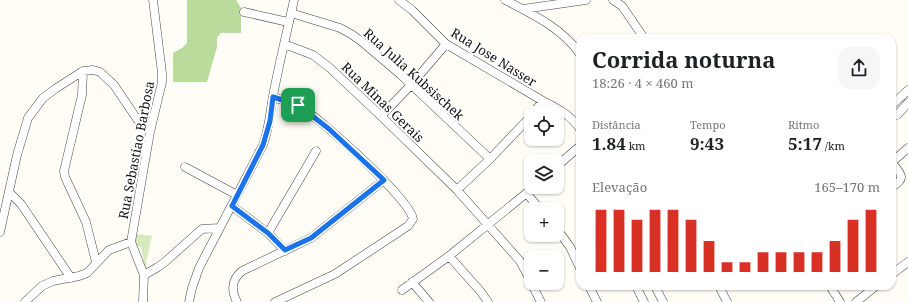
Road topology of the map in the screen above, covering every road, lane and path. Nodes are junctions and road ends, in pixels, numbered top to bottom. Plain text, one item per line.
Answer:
1 (152, 0) edge
2 (294, 0) edge
3 (399, 0) edge
4 (505, 0) edge
5 (586, 0) edge
6 (613, 0) edge
7 (523, 9) junction
8 (244, 12) dead end
9 (291, 13) junction
10 (288, 22) junction
11 (641, 34) edge
12 (284, 44) junction
13 (446, 44) junction
14 (576, 48) edge
15 (86, 70) junction
16 (412, 85) junction
17 (908, 90) edge
18 (273, 97) junction
19 (543, 101) junction
20 (896, 101) edge
21 (908, 103) edge
22 (539, 106) edge
23 (897, 115) dead end
24 (381, 116) junction
25 (524, 123) edge
26 (576, 124) edge
27 (150, 132) junction
28 (908, 148) edge
29 (576, 149) edge
30 (316, 151) dead end
31 (896, 158) edge
32 (490, 159) junction
33 (564, 160) edge
34 (185, 168) dead end
35 (896, 168) edge
36 (384, 180) junction
37 (896, 185) edge
38 (457, 190) junction
39 (8, 192) junction
40 (527, 194) joint
41 (238, 195) junction
42 (534, 202) edge
43 (232, 206) junction
44 (488, 224) junction
45 (0, 227) edge
46 (219, 228) junction
47 (268, 233) junction
48 (564, 239) edge
49 (131, 242) junction
50 (285, 250) junction
51 (449, 256) junction
52 (576, 260) edge
53 (96, 262) junction
54 (908, 262) edge
55 (524, 270) edge
56 (896, 271) edge
57 (144, 275) junction
58 (71, 278) junction
59 (412, 282) junction
60 (402, 290) dead end
61 (535, 290) edge
62 (591, 290) edge
63 (638, 290) edge
64 (657, 290) edge
65 (721, 290) edge
66 (832, 290) edge
67 (865, 290) edge
68 (24, 302) edge
69 (143, 302) edge
70 (189, 302) edge
71 (237, 302) edge
72 (275, 302) edge
73 (429, 302) edge
74 (488, 302) edge
75 (541, 302) edge
76 (597, 302) edge
77 (644, 302) edge
78 (663, 302) edge
79 (727, 302) edge
80 (840, 302) edge
81 (856, 302) edge

1 - 27 street, Rua Sebastiao Barbosa
2 - 9 street
3 - 13 street, Rua Jose Nasser
4 - 7 street
5 - 7 street
6 - 11 street
7 - 14 street
8 - 10 street
9 - 10 street
9 - 16 street, Rua Julia Kubsischek
10 - 12 street
12 - 18 street
12 - 24 street, Rua Minas Gerais
13 - 16 street
13 - 19 street, Rua Jose Nasser
15 - 27 street
15 - 39 street
15 - 53 street
16 - 24 street
16 - 32 street, Rua Julia Kubsischek
17 - 20 street
18 - 36 street
18 - 41 street
19 - 22 street
19 - 26 street, Rua Jose Nasser
21 - 23 street
24 - 38 street, Rua Minas Gerais
25 - 32 street
27 - 49 street, Rua Sebastiao Barbosa
28 - 31 street
29 - 33 street
30 - 47 street
32 - 38 street
34 - 41 street
35 - 37 street
36 - 50 street
36 - 72 street
38 - 44 street, Rua Minas Gerais
39 - 45 street
39 - 58 street
40 - 42 street
40 - 44 street
41 - 43 street
43 - 46 street
43 - 47 street
44 - 51 street
44 - 55 street, Rua Minas Gerais
46 - 57 street
46 - 70 street
47 - 50 street
48 - 52 street
49 - 53 street
49 - 57 street
50 - 71 street
51 - 59 street
51 - 74 street
53 - 58 street
54 - 56 street
57 - 69 street
58 - 68 street
59 - 60 street
59 - 73 street
61 - 75 street, Rua Minas Gerais
62 - 76 street
63 - 77 street
64 - 78 street
65 - 79 street
66 - 80 street
67 - 81 street

